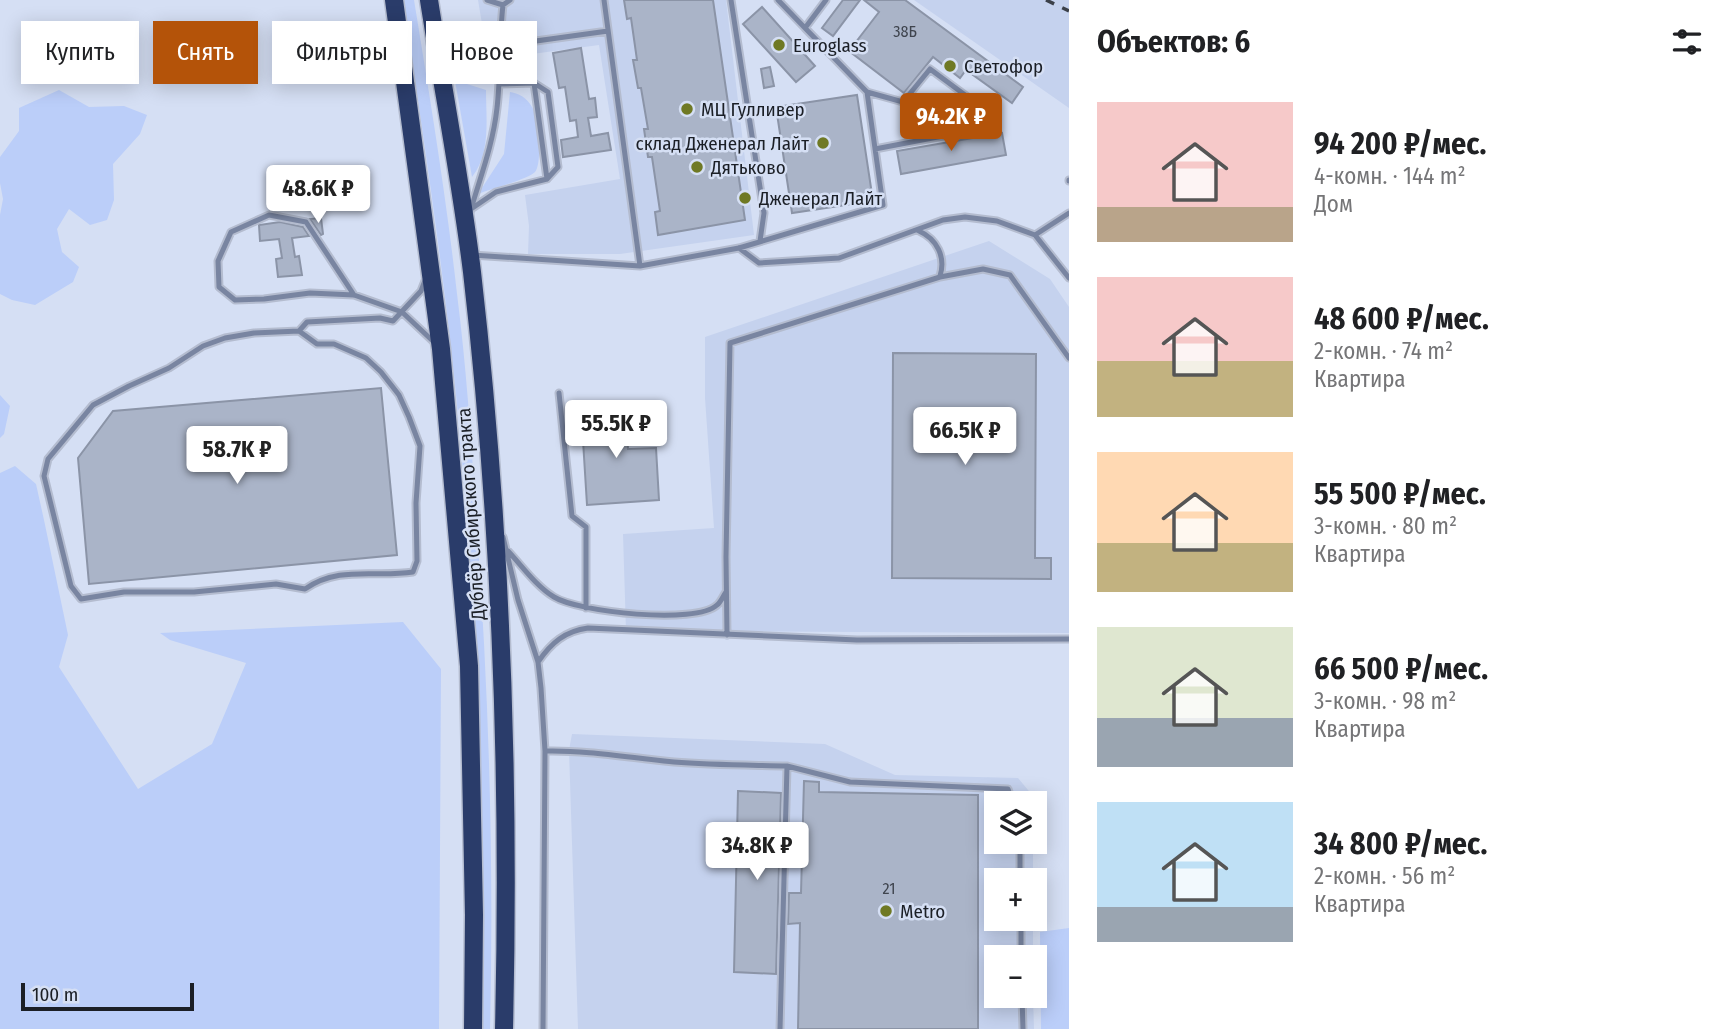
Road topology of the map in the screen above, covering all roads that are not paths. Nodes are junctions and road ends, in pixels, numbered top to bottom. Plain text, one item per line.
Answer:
1 (394, 0) edge
2 (429, 0) edge
3 (487, 0) edge
4 (510, 0) edge
5 (604, 0) edge
6 (731, 0) edge
7 (778, 0) edge
8 (826, 0) edge
9 (503, 5) junction
10 (502, 21) edge
11 (805, 28) junction
12 (608, 31) junction
13 (537, 41) edge
14 (499, 84) edge
15 (534, 84) edge
16 (536, 84) edge
17 (867, 92) junction
18 (875, 149) junction
19 (547, 179) junction
20 (471, 209) junction
21 (1069, 213) edge
22 (919, 231) junction
23 (466, 232) junction
24 (1035, 235) junction
25 (760, 242) junction
26 (739, 248) junction
27 (470, 255) junction
28 (431, 265) junction
29 (640, 266) junction
30 (940, 277) junction
31 (1069, 278) edge
32 (354, 295) junction
33 (402, 313) junction
34 (299, 331) junction
35 (441, 349) junction
36 (1069, 358) edge
37 (559, 393) dead end
38 (493, 505) junction
39 (506, 548) junction
40 (726, 592) junction
41 (586, 608) junction
42 (727, 635) junction
43 (1069, 639) edge
44 (538, 662) junction
45 (545, 751) junction
46 (787, 766) junction
47 (1009, 791) edge
48 (1022, 1008) edge
49 (473, 1029) edge
50 (504, 1029) edge
51 (543, 1029) edge
52 (780, 1029) edge
53 (1023, 1029) edge

1 - 28 main road, Дублёр Сибирского тракта
2 - 23 main road, Дублёр Сибирского тракта
3 - 9 lane
4 - 9 lane
5 - 12 lane
6 - 25 lane
7 - 11 lane
8 - 11 lane
9 - 10 lane
11 - 17 lane
12 - 13 lane
12 - 29 lane
14 - 20 lane
15 - 19 lane
16 - 19 lane
17 - 18 lane
17 - 18 lane
18 - 25 lane
19 - 20 lane
20 - 23 lane
21 - 24 lane
22 - 24 lane
22 - 26 lane
22 - 30 lane
23 - 27 main road, Дублёр Сибирского тракта
24 - 31 lane
25 - 26 lane
26 - 29 lane
27 - 29 lane
27 - 38 main road, Дублёр Сибирского тракта
28 - 33 lane
28 - 35 main road, Дублёр Сибирского тракта
30 - 36 lane
30 - 40 lane
32 - 32 lane
32 - 33 lane
33 - 34 lane
33 - 35 lane
34 - 34 lane
35 - 49 main road, Дублёр Сибирского тракта
37 - 41 lane
38 - 39 lane
38 - 50 main road, Дублёр Сибирского тракта
39 - 41 lane
39 - 44 lane
40 - 41 lane
40 - 42 lane
42 - 43 lane
42 - 44 lane
44 - 45 lane
45 - 46 lane
45 - 51 lane
46 - 47 lane
46 - 52 lane
48 - 53 lane

